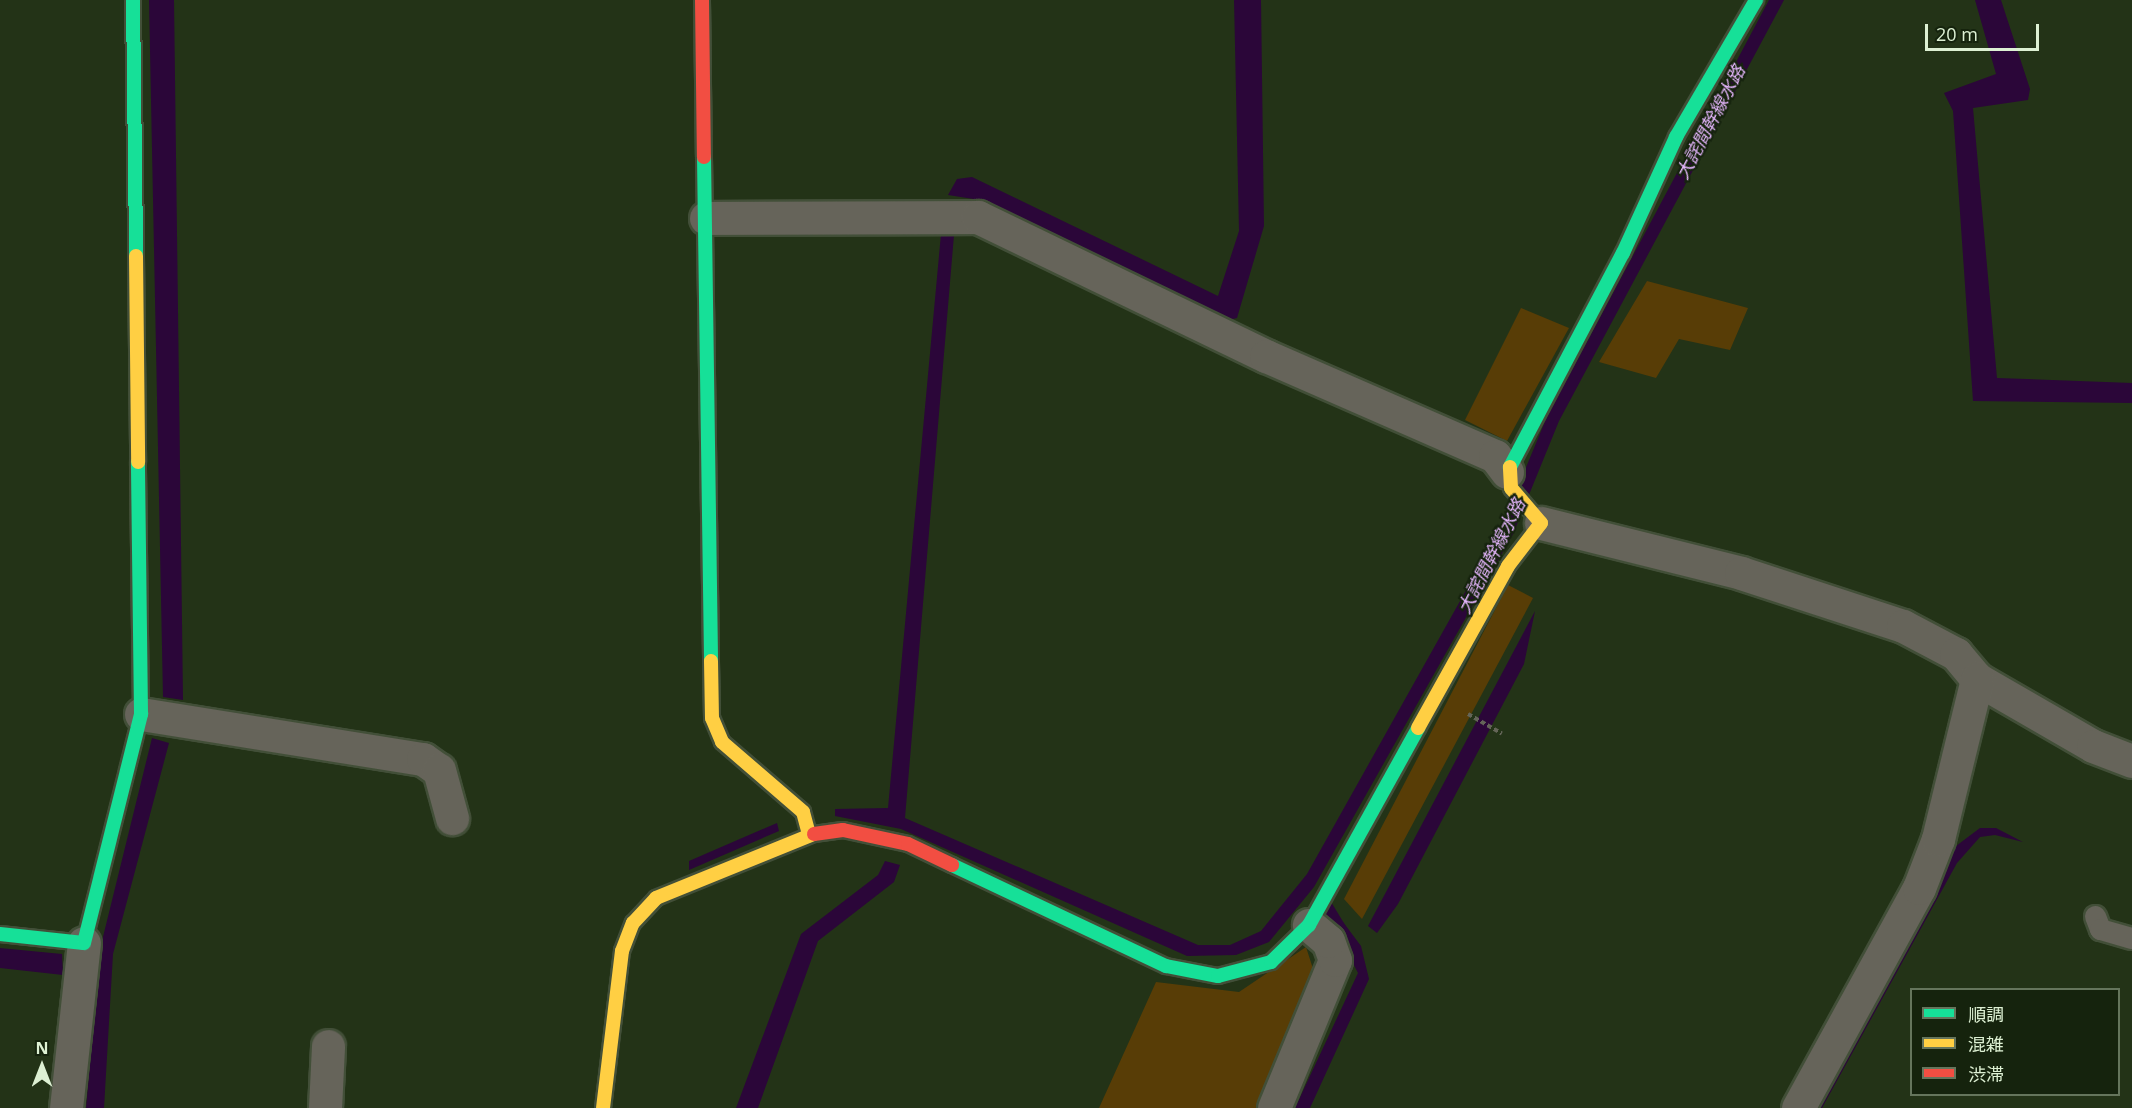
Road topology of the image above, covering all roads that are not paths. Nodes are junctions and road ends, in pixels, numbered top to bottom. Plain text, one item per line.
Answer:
1 (133, 0) edge
2 (702, 0) edge
3 (1756, 0) edge
4 (706, 218) junction
5 (1509, 480) junction
6 (1536, 517) junction
7 (1977, 679) junction
8 (141, 714) junction
9 (2132, 761) edge
10 (452, 818) dead end
11 (809, 835) junction
12 (2095, 916) dead end
13 (1310, 925) junction
14 (0, 934) edge
15 (2132, 938) edge
16 (84, 943) junction
17 (328, 1046) dead end
18 (66, 1108) edge
19 (325, 1108) edge
20 (603, 1108) edge
21 (1274, 1108) edge
22 (1798, 1108) edge

1 - 8 street
2 - 4 street
3 - 5 street
4 - 5 street
4 - 11 street
5 - 6 street
6 - 7 street
6 - 13 street
7 - 9 street
7 - 22 street
8 - 10 street
8 - 16 street
11 - 13 street
11 - 20 street
12 - 15 lane
13 - 21 street
14 - 16 street
16 - 18 street
17 - 19 street

